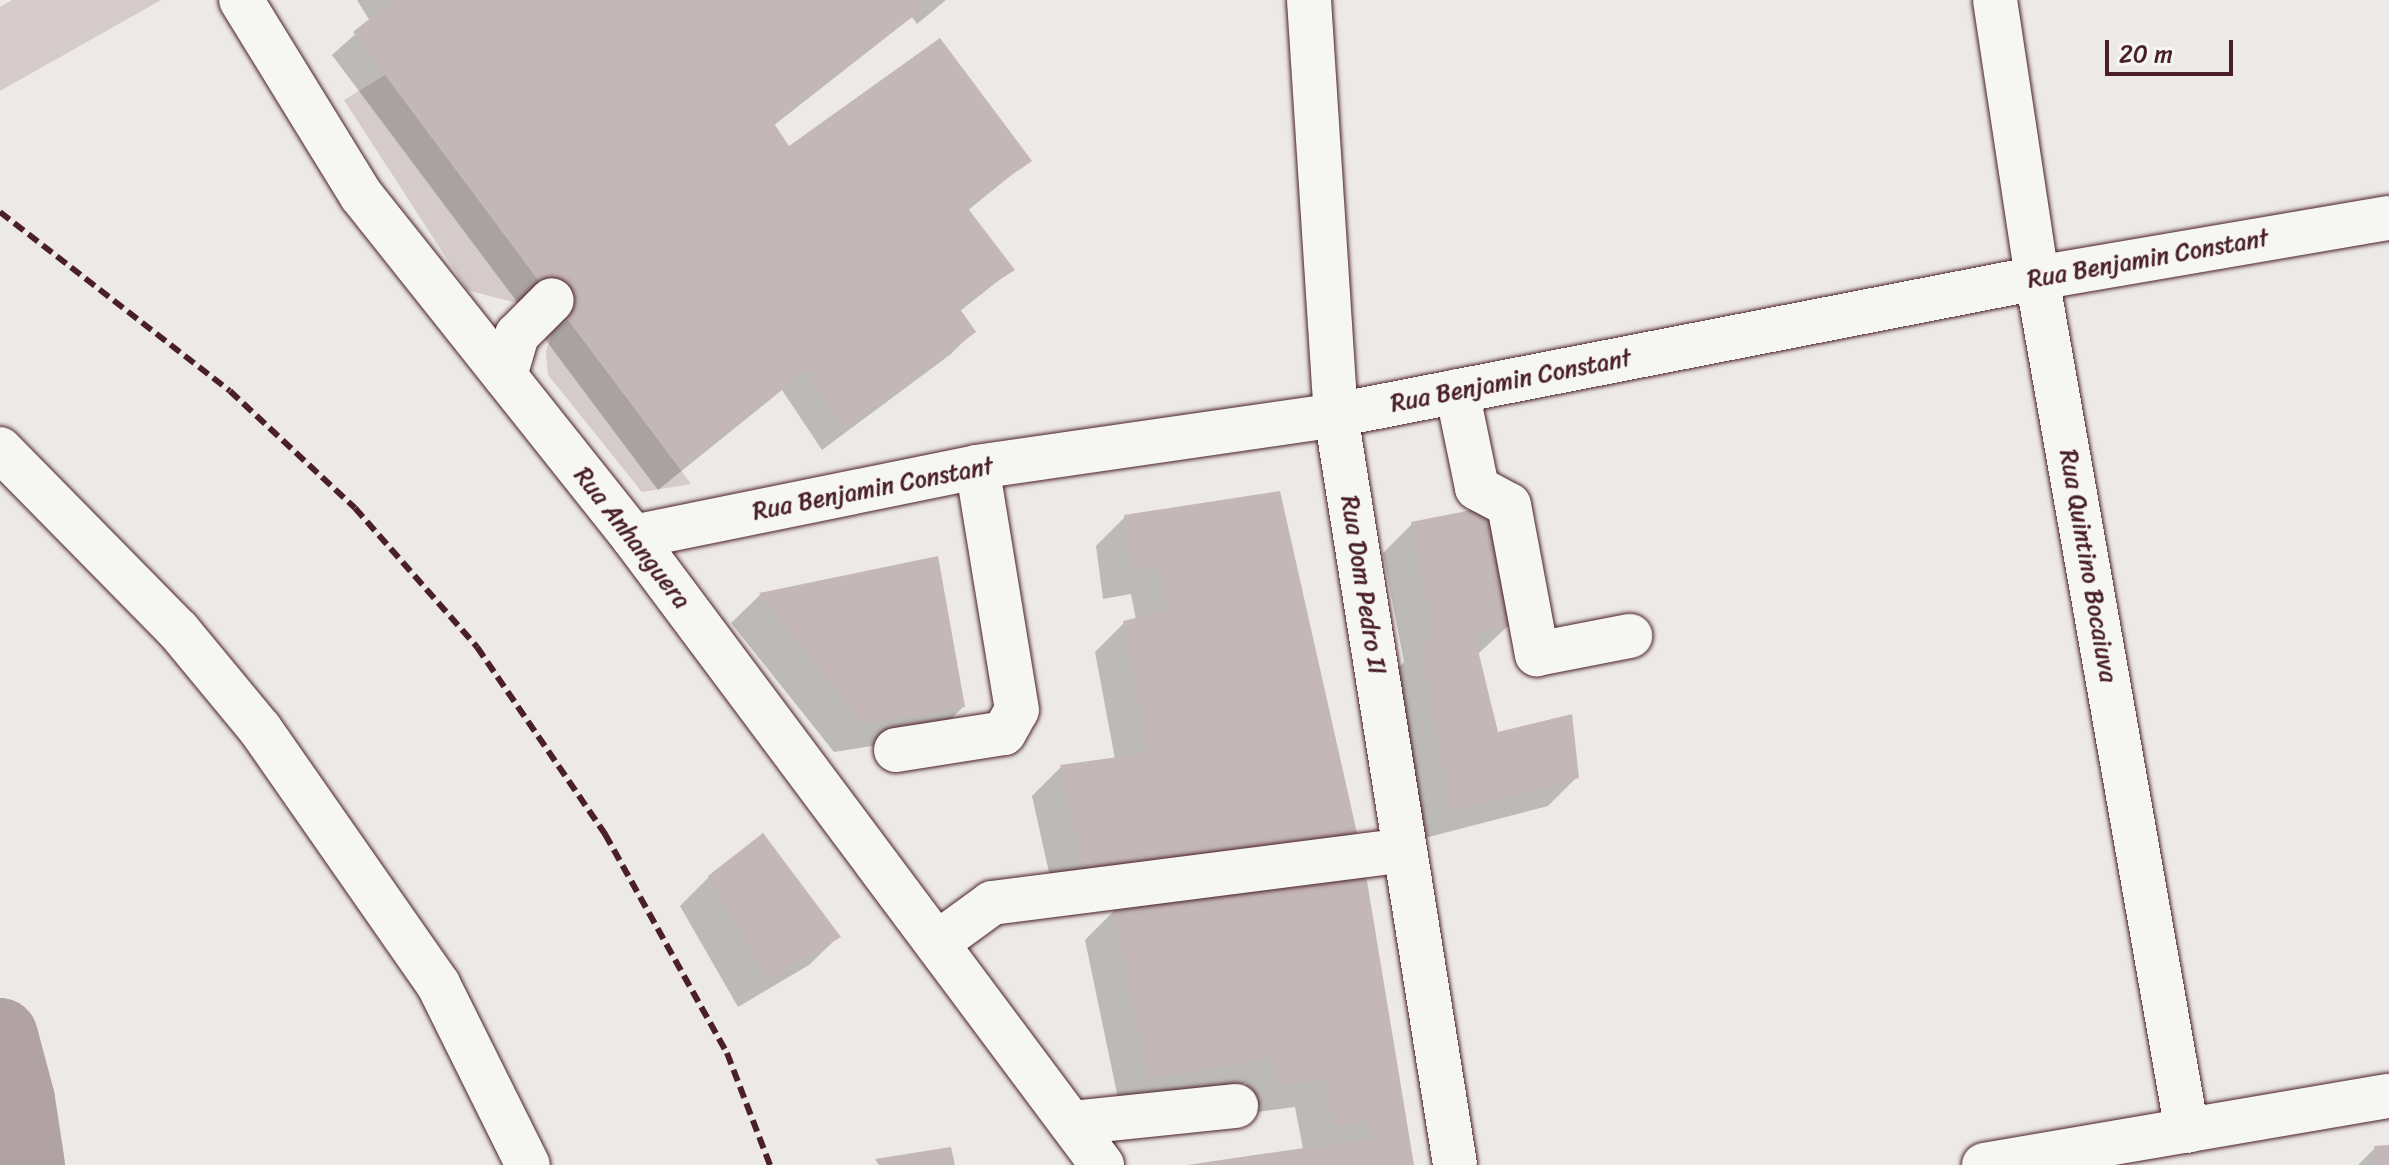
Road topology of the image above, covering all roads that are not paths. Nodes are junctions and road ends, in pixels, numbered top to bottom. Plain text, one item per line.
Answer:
1 (241, 0) edge
2 (1309, 0) edge
3 (1995, 0) edge
4 (2389, 218) edge
5 (2037, 278) junction
6 (459, 318) junction
7 (505, 376) junction
8 (1457, 391) junction
9 (1336, 415) junction
10 (0, 449) edge
11 (977, 467) junction
12 (633, 537) junction
13 (1630, 636) dead end
14 (896, 750) dead end
15 (1405, 850) junction
16 (937, 943) junction
17 (2389, 1096) edge
18 (1236, 1106) dead end
19 (2187, 1131) junction
20 (1073, 1144) edge
21 (528, 1165) edge
22 (1102, 1165) edge
23 (1455, 1165) edge
24 (1984, 1165) edge

1 - 6 street, Rua Anhanguera
2 - 9 street, Rua Dom Pedro II
3 - 5 street, Rua Quintino Bocaiuva
4 - 5 street, Rua Benjamin Constant
5 - 8 street, Rua Benjamin Constant
5 - 19 street, Rua Quintino Bocaiuva
6 - 7 street, Rua Anhanguera
6 - 7 street
7 - 12 street, Rua Anhanguera
8 - 9 street, Rua Benjamin Constant
8 - 13 street
9 - 11 street, Rua Benjamin Constant
9 - 15 street, Rua Dom Pedro II
10 - 21 street
11 - 12 street, Rua Benjamin Constant
11 - 14 street
12 - 16 street, Rua Anhanguera
15 - 16 street
15 - 23 street, Rua Dom Pedro II
16 - 20 street, Rua Anhanguera
17 - 19 street
18 - 20 street
19 - 24 street
20 - 22 street, Rua Anhanguera

